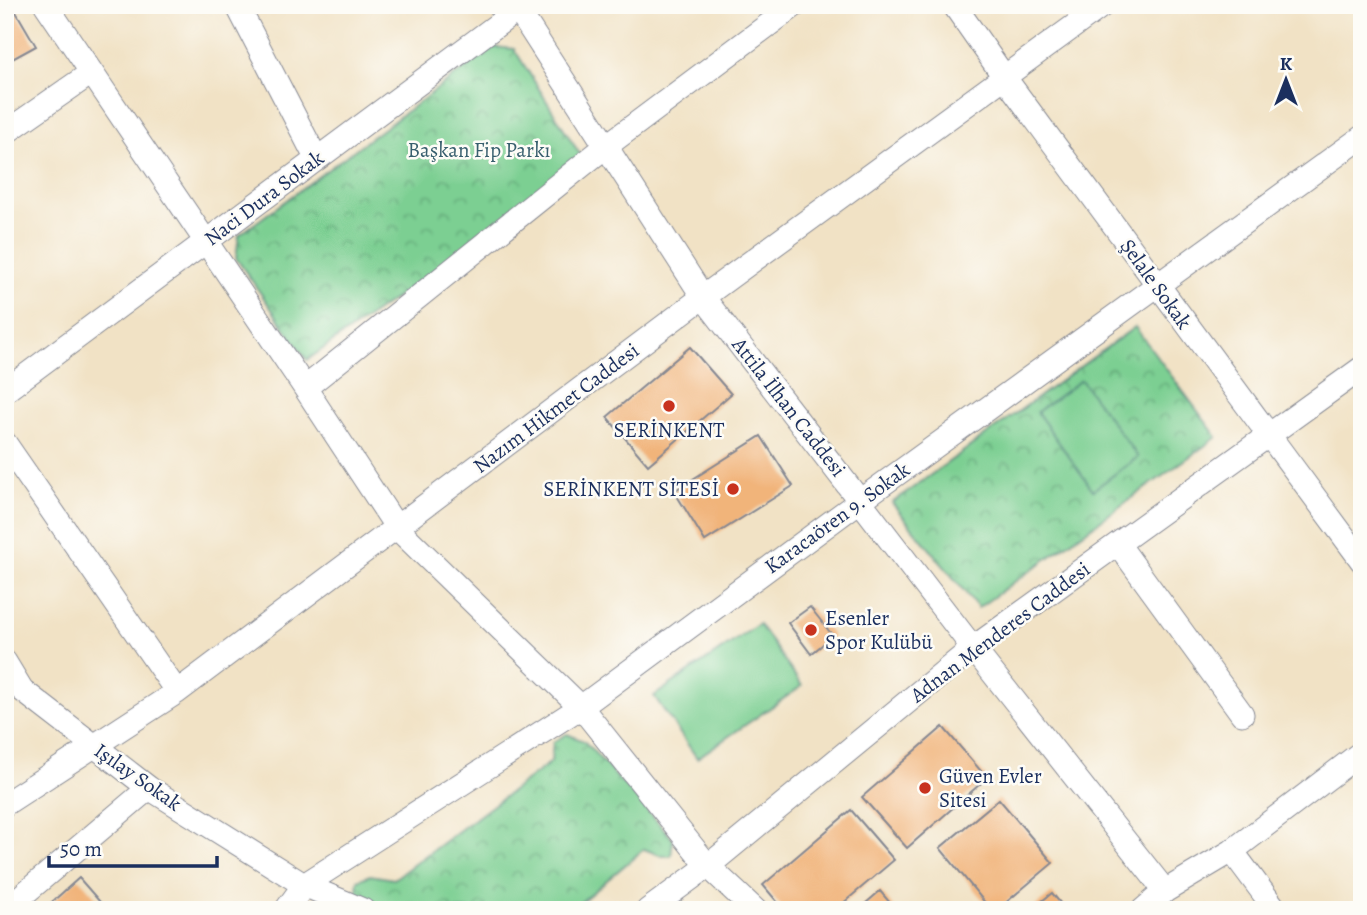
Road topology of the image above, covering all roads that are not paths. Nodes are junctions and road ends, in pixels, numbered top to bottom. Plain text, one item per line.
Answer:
1 (46, 5) edge
2 (237, 5) edge
3 (795, 5) edge
4 (954, 5) edge
5 (1103, 5) edge
6 (519, 7) edge
7 (91, 73) junction
8 (1005, 78) junction
9 (5, 133) edge
10 (1362, 137) edge
11 (605, 147) junction
12 (316, 158) junction
13 (205, 243) junction
14 (1157, 286) junction
15 (703, 297) junction
16 (1362, 368) edge
17 (305, 388) junction
18 (5, 391) edge
19 (1268, 435) junction
20 (5, 443) edge
21 (861, 500) junction
22 (397, 527) junction
23 (1118, 544) junction
24 (1362, 561) edge
25 (973, 648) junction
26 (5, 662) edge
27 (177, 692) junction
28 (581, 707) junction
29 (1242, 714) dead end
30 (95, 747) junction
31 (1362, 752) edge
32 (149, 788) junction
33 (5, 804) edge
34 (1232, 851) junction
35 (708, 866) junction
36 (304, 885) junction
37 (1165, 891) junction
38 (6, 910) edge
39 (286, 910) edge
40 (363, 910) edge
41 (648, 910) edge
42 (755, 910) edge
43 (1143, 910) edge
44 (1276, 910) edge

1 - 7 street
2 - 12 street
3 - 11 street
4 - 8 street, Şelale Sokak
5 - 8 street, Nazım Hikmet Caddesi
6 - 11 street, Attila İlhan Caddesi
6 - 12 street, Naci Dura Sokak
7 - 9 street
7 - 13 street
8 - 14 street, Şelale Sokak
8 - 15 street, Nazım Hikmet Caddesi
10 - 14 street, Karacaören 9. Sokak
11 - 15 street, Attila İlhan Caddesi
11 - 17 street
12 - 13 street, Naci Dura Sokak
13 - 17 street
13 - 18 street, Naci Dura Sokak
14 - 19 street, Şelale Sokak
14 - 21 street, Karacaören 9. Sokak
15 - 21 street, Attila İlhan Caddesi
15 - 22 street, Nazım Hikmet Caddesi
16 - 19 street, Adnan Menderes Caddesi
17 - 22 street
19 - 23 street, Adnan Menderes Caddesi
19 - 24 street, Şelale Sokak
20 - 27 street
21 - 25 street, Attila İlhan Caddesi
21 - 28 street, Karacaören 9. Sokak
22 - 27 street, Nazım Hikmet Caddesi
22 - 28 street
23 - 25 street, Adnan Menderes Caddesi
23 - 29 street
25 - 35 street, Adnan Menderes Caddesi
25 - 37 street, Attila İlhan Caddesi
26 - 30 street, Işılay Sokak
27 - 30 street, Nazım Hikmet Caddesi
28 - 35 street
28 - 36 street, Karacaören 9. Sokak
30 - 32 street, Işılay Sokak
30 - 33 street, Nazım Hikmet Caddesi
31 - 34 street
32 - 36 street, Işılay Sokak
32 - 38 street
34 - 37 street
34 - 44 street
35 - 41 street, Adnan Menderes Caddesi
35 - 42 street
36 - 39 street
36 - 40 street, Işılay Sokak
37 - 43 street

